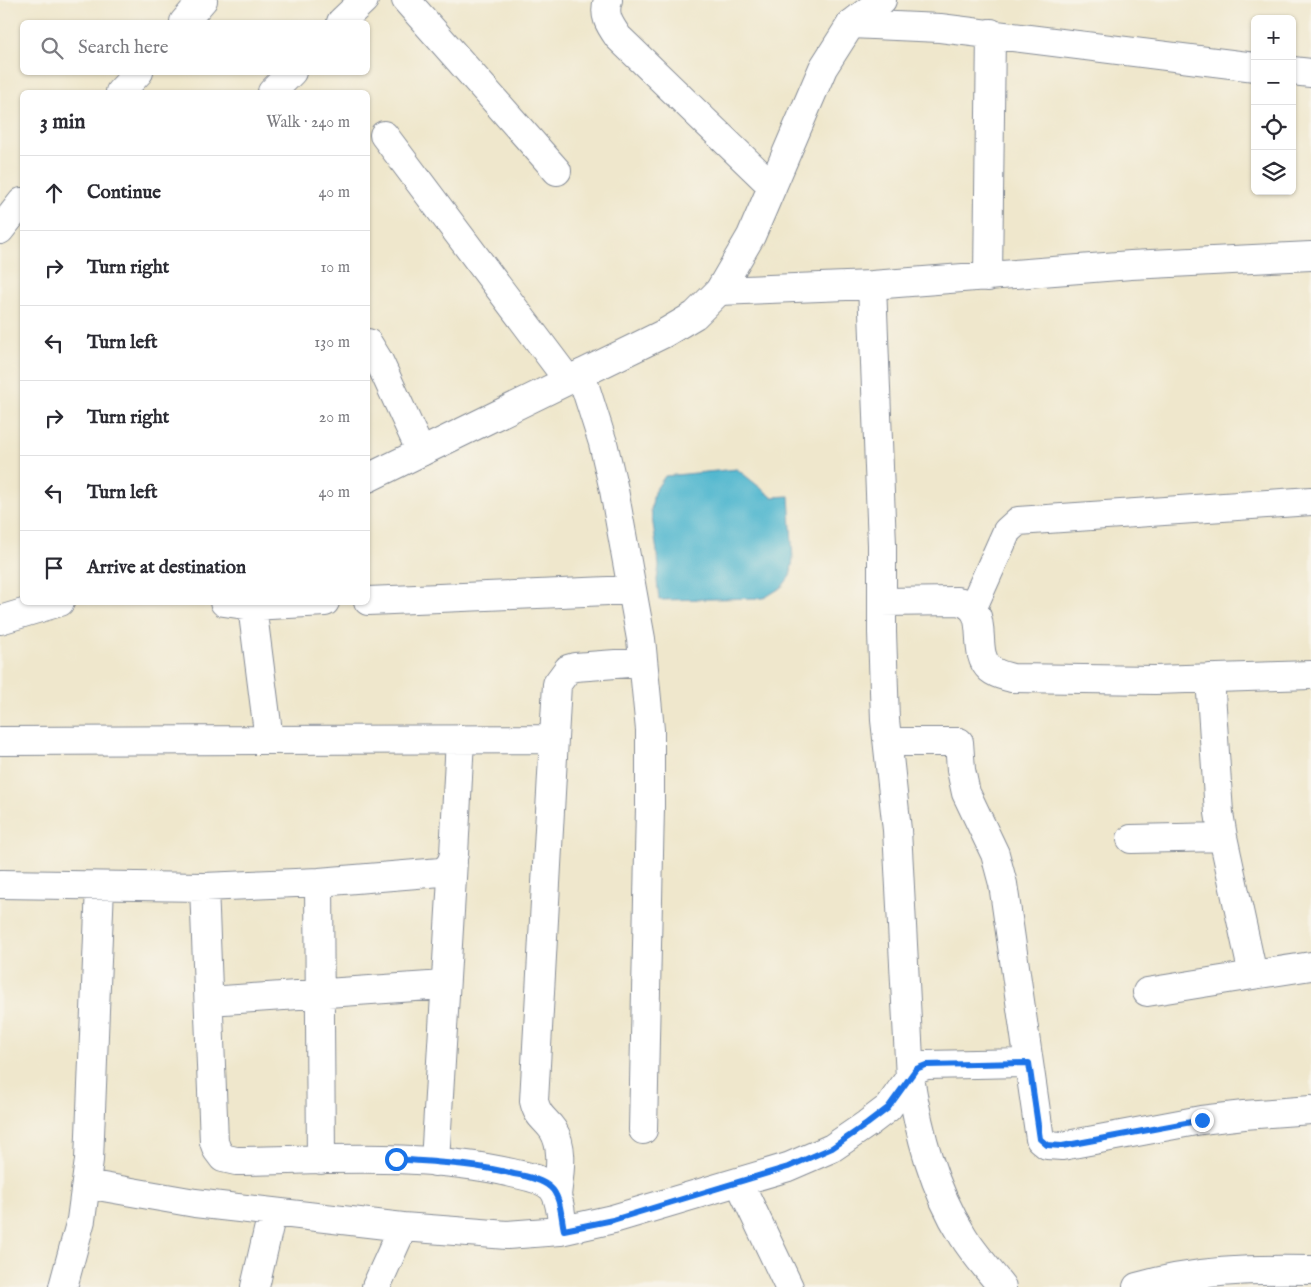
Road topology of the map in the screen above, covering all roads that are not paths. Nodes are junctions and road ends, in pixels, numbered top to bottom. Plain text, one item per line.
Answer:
1 (203, 0) edge
2 (364, 0) edge
3 (406, 0) edge
4 (608, 0) edge
5 (882, 0) edge
6 (186, 20) edge
7 (343, 20) edge
8 (851, 24) junction
9 (991, 33) junction
10 (1251, 66) edge
11 (1296, 71) edge
12 (1311, 73) edge
13 (136, 75) edge
14 (289, 75) edge
15 (122, 90) edge
16 (274, 90) edge
17 (384, 135) dead end
18 (558, 171) dead end
19 (772, 186) junction
20 (20, 205) edge
21 (0, 230) edge
22 (1311, 256) edge
23 (988, 277) junction
24 (872, 285) junction
25 (719, 291) junction
26 (370, 346) edge
27 (574, 377) junction
28 (421, 452) junction
29 (370, 477) edge
30 (1311, 500) edge
31 (632, 590) junction
32 (370, 601) edge
33 (882, 602) junction
34 (50, 605) edge
35 (245, 605) edge
36 (270, 605) edge
37 (252, 606) junction
38 (974, 607) junction
39 (0, 620) edge
40 (643, 662) junction
41 (1311, 675) edge
42 (1210, 678) junction
43 (460, 739) junction
44 (554, 739) junction
45 (269, 740) junction
46 (0, 741) edge
47 (888, 742) junction
48 (1223, 837) junction
49 (1131, 839) dead end
50 (453, 861) junction
51 (320, 882) junction
52 (0, 884) edge
53 (100, 886) junction
54 (204, 887) junction
55 (1311, 966) edge
56 (1253, 975) junction
57 (444, 985) junction
58 (1147, 992) dead end
59 (320, 994) junction
60 (208, 1001) junction
61 (1029, 1063) junction
62 (910, 1078) junction
63 (1311, 1110) edge
64 (643, 1130) dead end
65 (321, 1160) junction
66 (435, 1162) junction
67 (739, 1182) junction
68 (86, 1184) junction
69 (557, 1196) junction
70 (272, 1213) junction
71 (403, 1227) junction
72 (564, 1230) junction
73 (1311, 1270) edge
74 (63, 1287) edge
75 (255, 1287) edge
76 (376, 1287) edge
77 (790, 1287) edge
78 (1002, 1287) edge
79 (1136, 1287) edge

1 - 6 street
2 - 7 street
3 - 18 street
4 - 19 street
5 - 8 street
8 - 9 street
8 - 19 street
9 - 10 street
9 - 23 street
11 - 12 street
13 - 15 street
14 - 16 street
17 - 27 street
19 - 25 street
20 - 21 street
22 - 23 street
23 - 24 street
24 - 25 street
24 - 33 street
25 - 27 street
26 - 28 street
27 - 28 street
27 - 31 street
28 - 29 street
30 - 38 street
31 - 32 street
31 - 40 street
33 - 38 street
33 - 47 street
34 - 39 street
35 - 37 street
36 - 37 street
37 - 45 street
38 - 42 street
40 - 44 street
40 - 64 street
41 - 42 street
42 - 48 street
43 - 44 street
43 - 45 street
43 - 50 street
44 - 69 street
45 - 46 street
47 - 61 street
47 - 62 street
48 - 49 street
48 - 56 street
50 - 51 street
50 - 57 street
51 - 54 street
51 - 59 street
52 - 53 street
53 - 54 street
53 - 68 street
54 - 60 street
55 - 56 street
56 - 58 street
57 - 59 street
57 - 66 street
59 - 60 street
59 - 65 street
60 - 65 street
61 - 62 street
61 - 63 street
62 - 67 street
62 - 78 street
65 - 66 street
66 - 69 street
67 - 72 street
67 - 77 street
68 - 70 street
68 - 74 street
69 - 72 street
70 - 71 street
70 - 75 street
71 - 72 street
71 - 76 street
73 - 79 street

